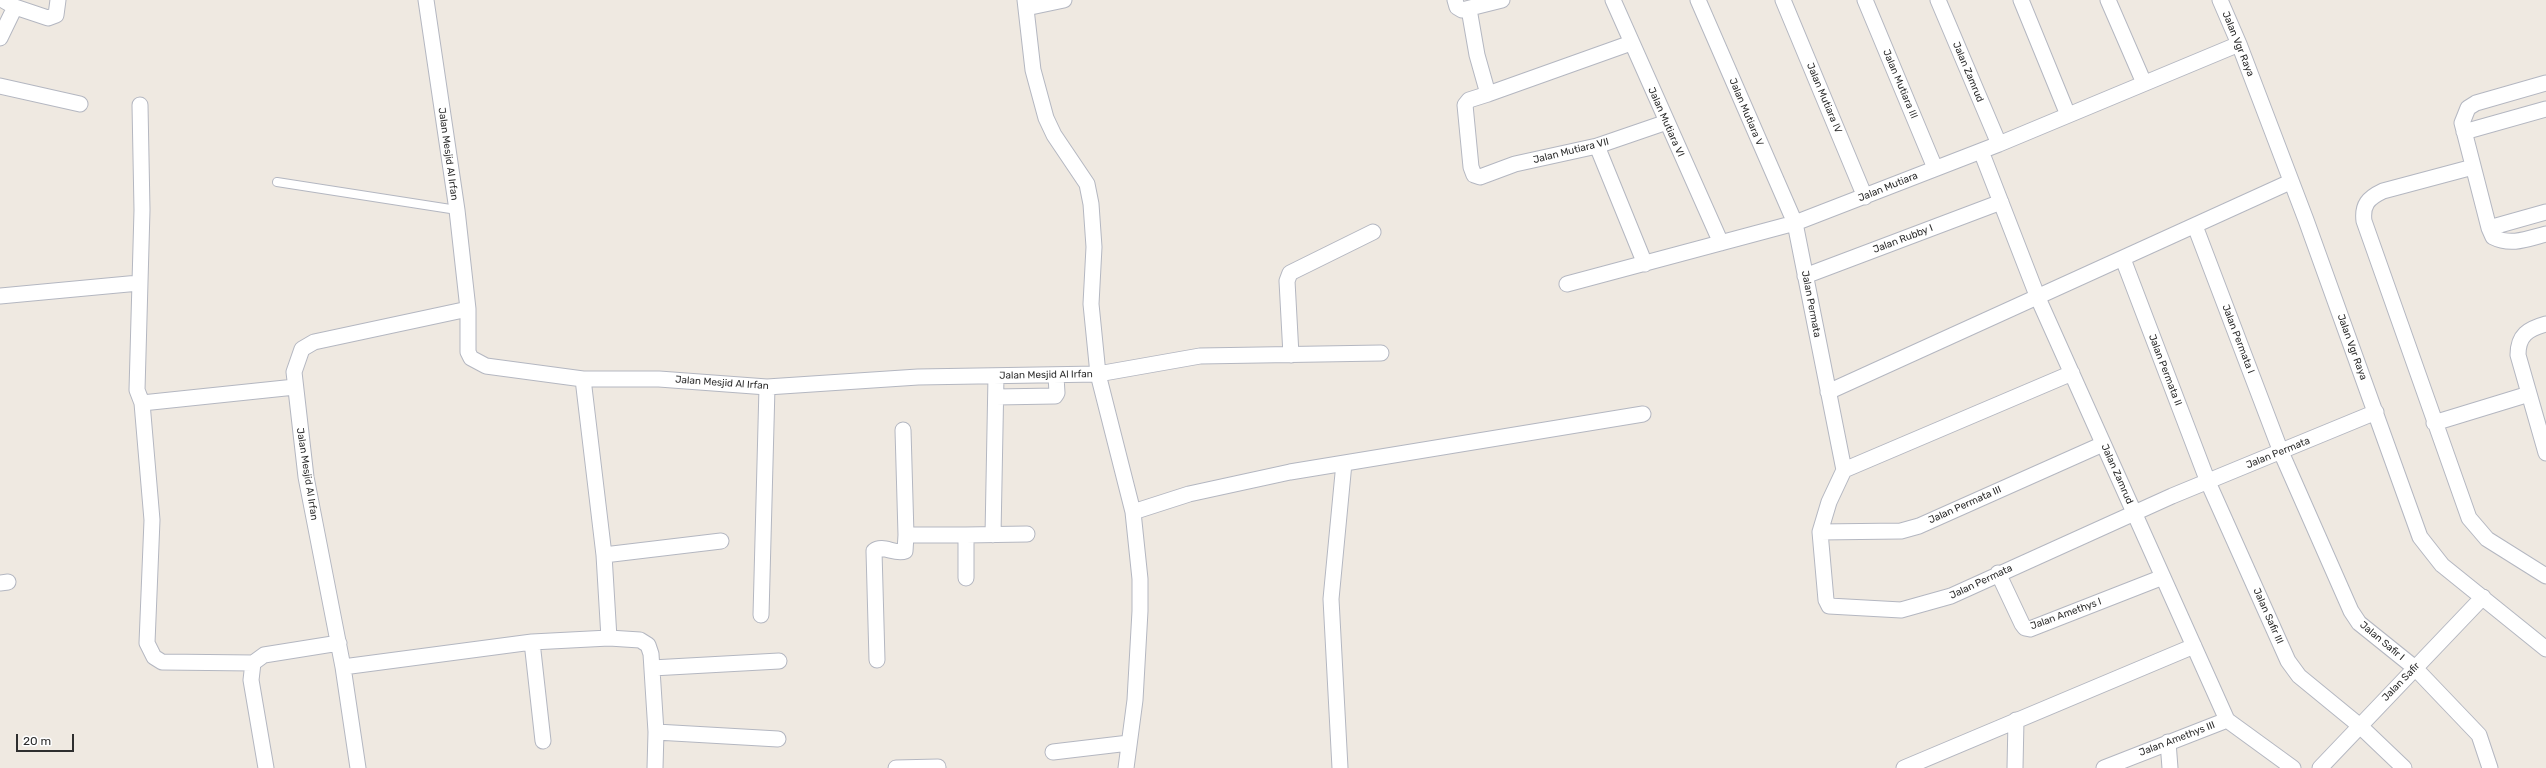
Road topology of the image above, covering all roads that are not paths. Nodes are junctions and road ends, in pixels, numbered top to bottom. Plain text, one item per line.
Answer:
1 (58, 0) edge
2 (426, 0) edge
3 (1064, 0) edge
4 (1454, 0) edge
5 (1502, 0) edge
6 (1613, 0) edge
7 (1698, 0) edge
8 (1783, 0) edge
9 (1865, 0) edge
10 (1938, 0) edge
11 (2021, 0) edge
12 (2108, 0) edge
13 (2220, 0) edge
14 (9, 4) edge
15 (1025, 4) edge
16 (1469, 9) junction
17 (0, 38) edge
18 (1631, 43) junction
19 (2239, 44) junction
20 (2144, 83) junction
21 (2546, 83) edge
22 (0, 86) edge
23 (1488, 94) junction
24 (80, 104) dead end
25 (140, 106) dead end
26 (2546, 109) edge
27 (2068, 115) junction
28 (1667, 122) junction
29 (2464, 132) junction
30 (1999, 144) junction
31 (1597, 146) junction
32 (1981, 151) junction
33 (1935, 168) junction
34 (2473, 168) junction
35 (277, 182) dead end
36 (2290, 182) junction
37 (1865, 197) junction
38 (2001, 202) junction
39 (457, 210) junction
40 (2546, 212) edge
41 (1795, 223) junction
42 (2195, 226) junction
43 (2489, 228) junction
44 (1373, 232) dead end
45 (2546, 234) edge
46 (1721, 243) junction
47 (2122, 259) junction
48 (1645, 264) junction
49 (1805, 276) junction
50 (139, 283) junction
51 (1567, 284) dead end
52 (0, 296) edge
53 (2038, 298) junction
54 (468, 309) junction
55 (2546, 324) edge
56 (1381, 353) dead end
57 (1292, 355) junction
58 (2072, 373) junction
59 (1098, 374) junction
60 (996, 376) junction
61 (1056, 376) junction
62 (583, 379) junction
63 (295, 387) junction
64 (767, 387) junction
65 (1828, 392) junction
66 (2529, 394) junction
67 (996, 397) junction
68 (142, 403) junction
69 (2376, 412) junction
70 (1643, 414) dead end
71 (2434, 423) junction
72 (2542, 423) edge
73 (903, 430) dead end
74 (2103, 444) junction
75 (2281, 452) junction
76 (2546, 453) edge
77 (1344, 463) junction
78 (1844, 470) junction
79 (2208, 482) junction
80 (1133, 512) junction
81 (2135, 514) junction
82 (1820, 532) junction
83 (1027, 534) dead end
84 (906, 535) junction
85 (966, 535) junction
86 (993, 535) junction
87 (721, 541) dead end
88 (604, 555) junction
89 (1998, 574) junction
90 (2163, 576) junction
91 (2546, 576) edge
92 (966, 578) dead end
93 (2483, 597) junction
94 (761, 615) dead end
95 (608, 638) junction
96 (532, 642) junction
97 (339, 643) junction
98 (2194, 646) junction
99 (2546, 649) edge
100 (877, 660) dead end
101 (779, 661) dead end
102 (253, 663) junction
103 (343, 667) junction
104 (652, 668) junction
105 (2415, 668) junction
106 (2016, 720) junction
107 (2227, 720) junction
108 (2360, 726) junction
109 (656, 732) junction
110 (778, 739) dead end
111 (543, 741) dead end
112 (2168, 742) junction
113 (1129, 743) junction
114 (1053, 752) dead end
115 (1928, 764) edge
116 (938, 767) dead end
117 (266, 768) edge
118 (358, 768) edge
119 (655, 768) edge
120 (896, 768) edge
121 (1126, 768) edge
122 (1340, 768) edge
123 (1904, 768) edge
124 (2015, 768) edge
125 (2104, 768) edge
126 (2170, 768) edge
127 (2293, 768) edge
128 (2320, 768) edge
129 (2404, 768) edge
130 (2490, 768) edge

1 - 14 street
2 - 39 street, Jalan Mesjid Al Irfan
3 - 15 street
4 - 16 street
5 - 16 street
6 - 18 street, Jalan Mutiara VI
7 - 41 street, Jalan Mutiara V
8 - 37 street, Jalan Mutiara IV
9 - 33 street, Jalan Mutiara III
10 - 30 street, Jalan Zamrud
11 - 27 street
12 - 20 street
13 - 19 street, Jalan Vgr Raya
14 - 17 street
15 - 59 street
16 - 23 street
18 - 23 street
18 - 28 street, Jalan Mutiara VI
19 - 20 street, Jalan Mutiara
19 - 36 street, Jalan Vgr Raya
20 - 27 street, Jalan Mutiara
21 - 29 street
22 - 24 street
23 - 31 street, Jalan Mutiara VII
25 - 50 street
26 - 29 street
27 - 30 street, Jalan Mutiara
28 - 31 street, Jalan Mutiara VII
28 - 46 street, Jalan Mutiara VI
29 - 34 street
30 - 32 street, Jalan Mutiara
31 - 48 street
32 - 33 street, Jalan Mutiara
32 - 38 street, Jalan Zamrud
33 - 37 street, Jalan Mutiara
34 - 43 street
34 - 71 street
35 - 39 lane
36 - 42 street
36 - 69 street, Jalan Vgr Raya
37 - 41 street, Jalan Mutiara
38 - 49 street, Jalan Rubby I
38 - 53 street, Jalan Zamrud
39 - 54 street, Jalan Mesjid Al Irfan
40 - 43 street
41 - 46 street, Jalan Mutiara
41 - 49 street, Jalan Permata
42 - 47 street
42 - 75 street, Jalan Permata I
43 - 45 street
44 - 57 street
46 - 48 street, Jalan Mutiara
47 - 53 street
47 - 79 street, Jalan Permata II
48 - 51 street, Jalan Mutiara
49 - 65 street, Jalan Permata
50 - 52 street
50 - 68 street
53 - 58 street, Jalan Zamrud
53 - 65 street
54 - 62 street, Jalan Mesjid Al Irfan
54 - 63 street, Jalan Mesjid Al Irfan
55 - 66 street
56 - 57 street, Jalan Mesjid Al Irfan
57 - 59 street, Jalan Mesjid Al Irfan
58 - 74 street, Jalan Zamrud
58 - 78 street
59 - 61 street, Jalan Mesjid Al Irfan
59 - 80 street
60 - 61 street, Jalan Mesjid Al Irfan
60 - 64 street, Jalan Mesjid Al Irfan
60 - 67 street
61 - 67 street
62 - 64 street, Jalan Mesjid Al Irfan
62 - 88 street
63 - 68 street
63 - 97 street, Jalan Mesjid Al Irfan
64 - 94 street
65 - 78 street, Jalan Permata
66 - 71 street
66 - 72 street
67 - 86 street
68 - 102 street
69 - 75 street, Jalan Permata
69 - 93 street, Jalan Vgr Raya
70 - 77 street
71 - 91 street
72 - 76 street
73 - 84 street
74 - 81 street, Jalan Zamrud
74 - 82 street, Jalan Permata III
75 - 79 street, Jalan Permata
75 - 105 street, Jalan Safir I
77 - 80 street
77 - 122 street
78 - 82 street, Jalan Permata
79 - 81 street, Jalan Permata
79 - 108 street, Jalan Safir III
80 - 113 street
81 - 89 street, Jalan Permata
81 - 90 street, Jalan Zamrud
82 - 89 street, Jalan Permata
83 - 86 street
84 - 85 street
84 - 100 street
85 - 86 street
85 - 92 street
87 - 88 street
88 - 95 street
89 - 90 street, Jalan Amethys I
90 - 98 street, Jalan Zamrud
93 - 99 street, Jalan Vgr Raya
93 - 105 street, Jalan Safir
95 - 96 street
95 - 104 street
96 - 103 street
96 - 111 street
97 - 102 street
97 - 103 street, Jalan Mesjid Al Irfan
98 - 106 street
98 - 107 street, Jalan Zamrud
101 - 104 street
102 - 117 street
103 - 118 street, Jalan Mesjid Al Irfan
104 - 109 street
105 - 108 street, Jalan Safir
105 - 130 street, Jalan Safir I
106 - 115 street
106 - 124 street
107 - 112 street, Jalan Amethys III
107 - 127 street, Jalan Zamrud
108 - 128 street, Jalan Safir
108 - 129 street, Jalan Safir III
109 - 110 street
109 - 119 street
112 - 125 street, Jalan Amethys III
112 - 126 street
113 - 114 street
113 - 121 street
115 - 123 street
116 - 120 street

